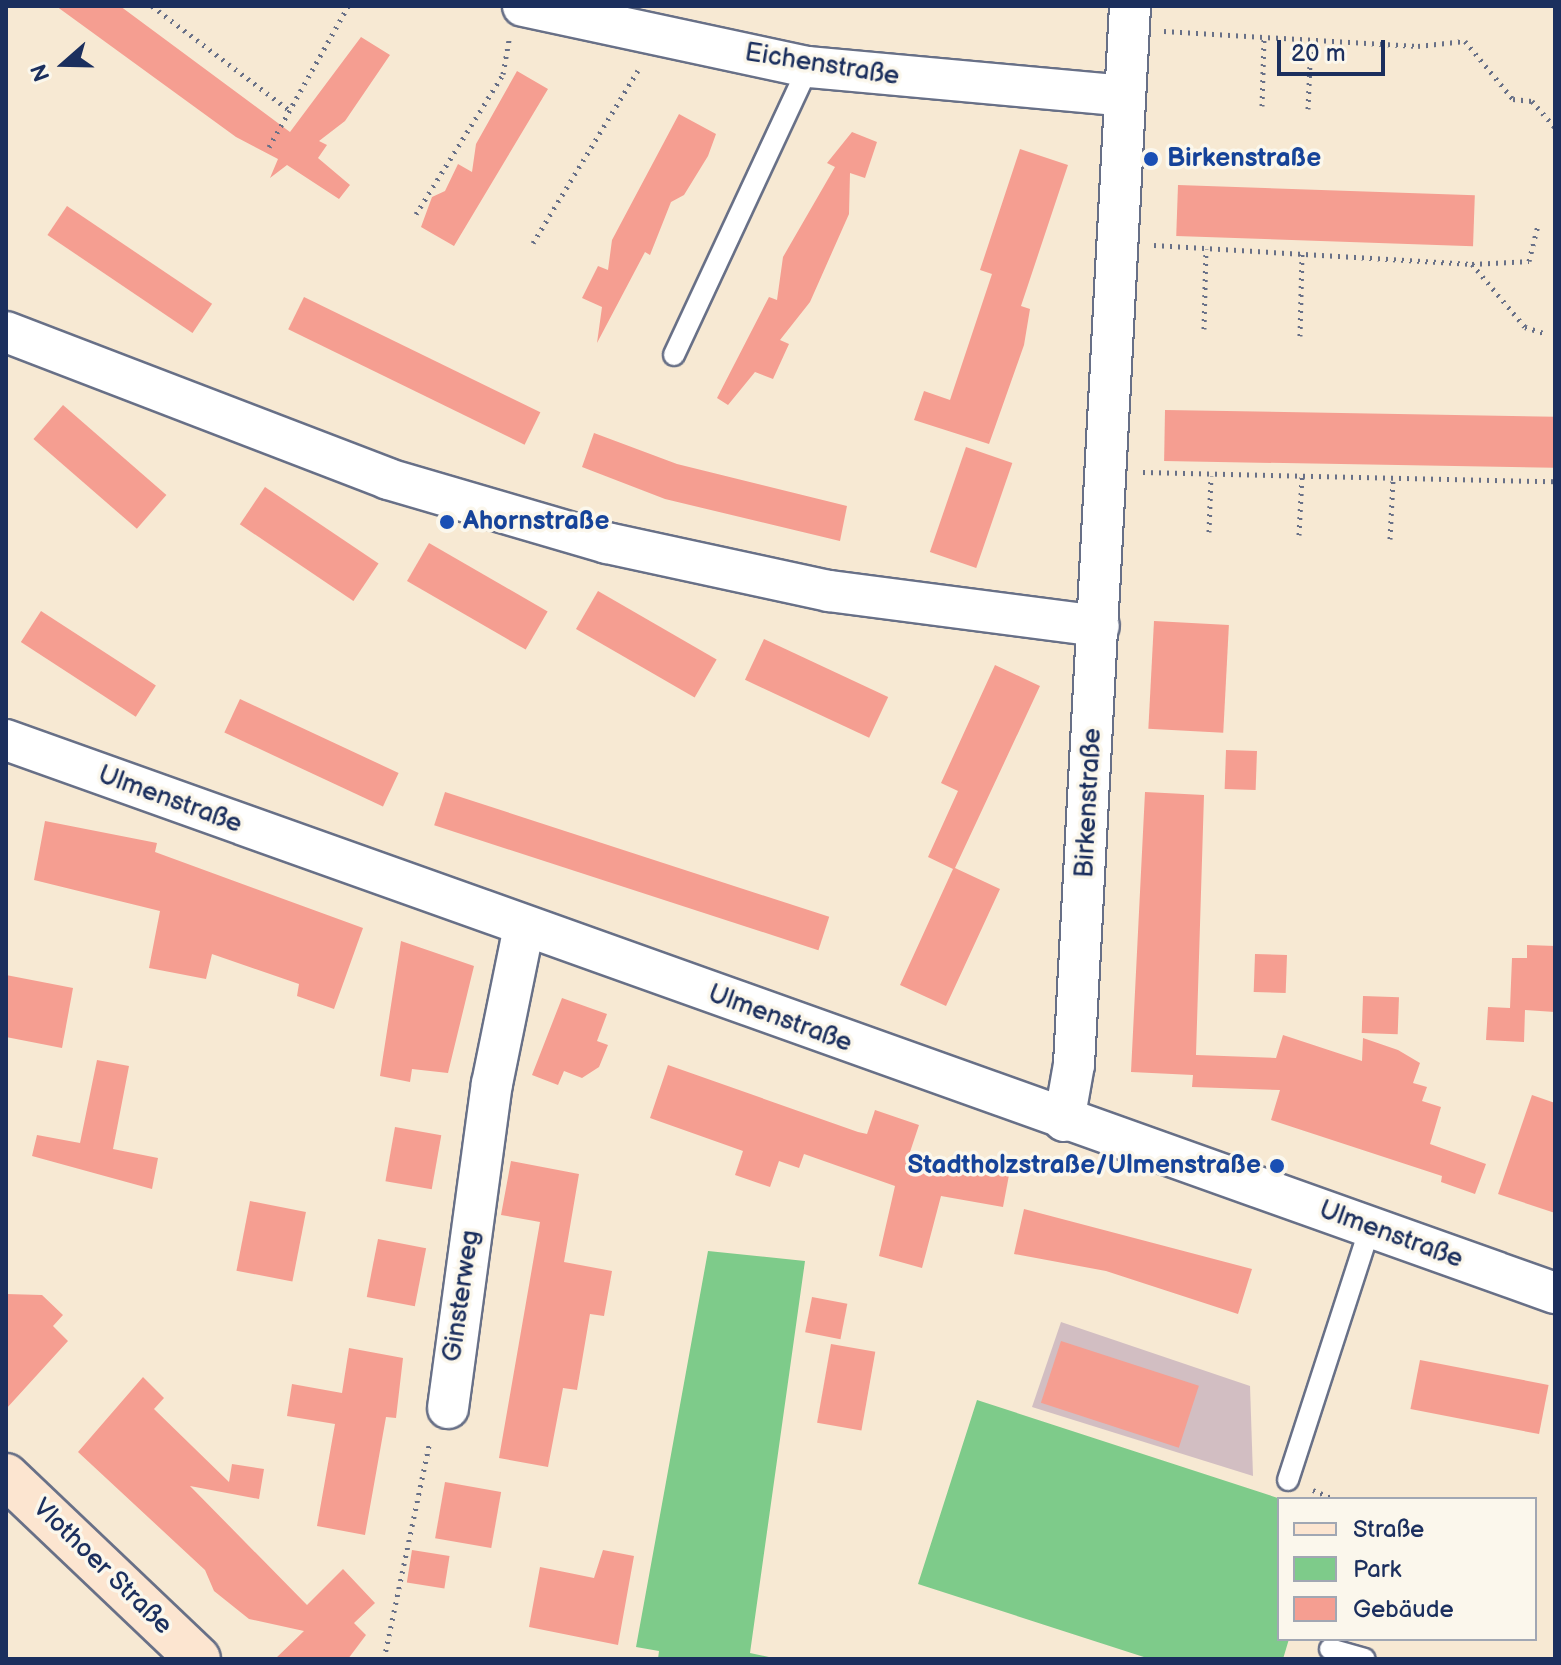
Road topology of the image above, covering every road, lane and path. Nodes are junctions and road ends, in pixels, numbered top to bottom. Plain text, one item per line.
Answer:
1 (152, 6) edge
2 (348, 6) edge
3 (1129, 18) edge
4 (516, 20) edge
5 (1264, 37) junction
6 (666, 39) junction
7 (1311, 40) junction
8 (808, 67) junction
9 (1125, 96) junction
10 (1262, 106) dead end
11 (1308, 109) dead end
12 (289, 110) junction
13 (1555, 127) edge
14 (269, 147) dead end
15 (416, 214) dead end
16 (1538, 226) dead end
17 (533, 243) dead end
18 (1117, 243) junction
19 (1206, 249) junction
20 (1302, 254) junction
21 (1472, 264) junction
22 (1204, 329) dead end
23 (6, 332) edge
24 (1544, 333) dead end
25 (1300, 336) dead end
26 (674, 355) dead end
27 (1106, 469) junction
28 (1302, 475) junction
29 (1211, 476) junction
30 (1393, 480) junction
31 (1555, 481) edge
32 (1209, 532) dead end
33 (1299, 535) dead end
34 (1390, 539) dead end
35 (1099, 626) junction
36 (6, 740) edge
37 (524, 927) junction
38 (1064, 1121) junction
39 (1370, 1227) junction
40 (1555, 1293) edge
41 (448, 1408) joint
42 (6, 1476) edge
43 (1288, 1480) dead end
44 (1330, 1649) dead end
45 (198, 1659) edge
46 (384, 1659) edge
47 (1365, 1659) edge

1 - 12 path
2 - 12 path
3 - 5 path
3 - 9 street, Birkenstraße
4 - 6 street, Eichenstraße
4 - 15 path
5 - 7 path
5 - 10 path
6 - 8 street, Eichenstraße
6 - 17 path
7 - 11 path
7 - 13 path
8 - 9 street, Eichenstraße
8 - 26 lane
9 - 18 street, Birkenstraße
12 - 14 path
16 - 21 path
18 - 19 path
18 - 27 street, Birkenstraße
19 - 20 path
19 - 22 path
20 - 21 path
20 - 25 path
21 - 24 path
23 - 35 street
27 - 29 path
27 - 35 street, Birkenstraße
28 - 29 path
28 - 30 path
28 - 33 path
29 - 32 path
30 - 31 path
30 - 34 path
35 - 38 street, Birkenstraße
36 - 37 street, Ulmenstraße
37 - 38 street, Ulmenstraße
37 - 41 street, Ginsterweg
38 - 39 street, Ulmenstraße
39 - 40 street, Ulmenstraße
39 - 43 lane
41 - 46 path
42 - 45 street, Vlothoer Straße
44 - 47 lane

